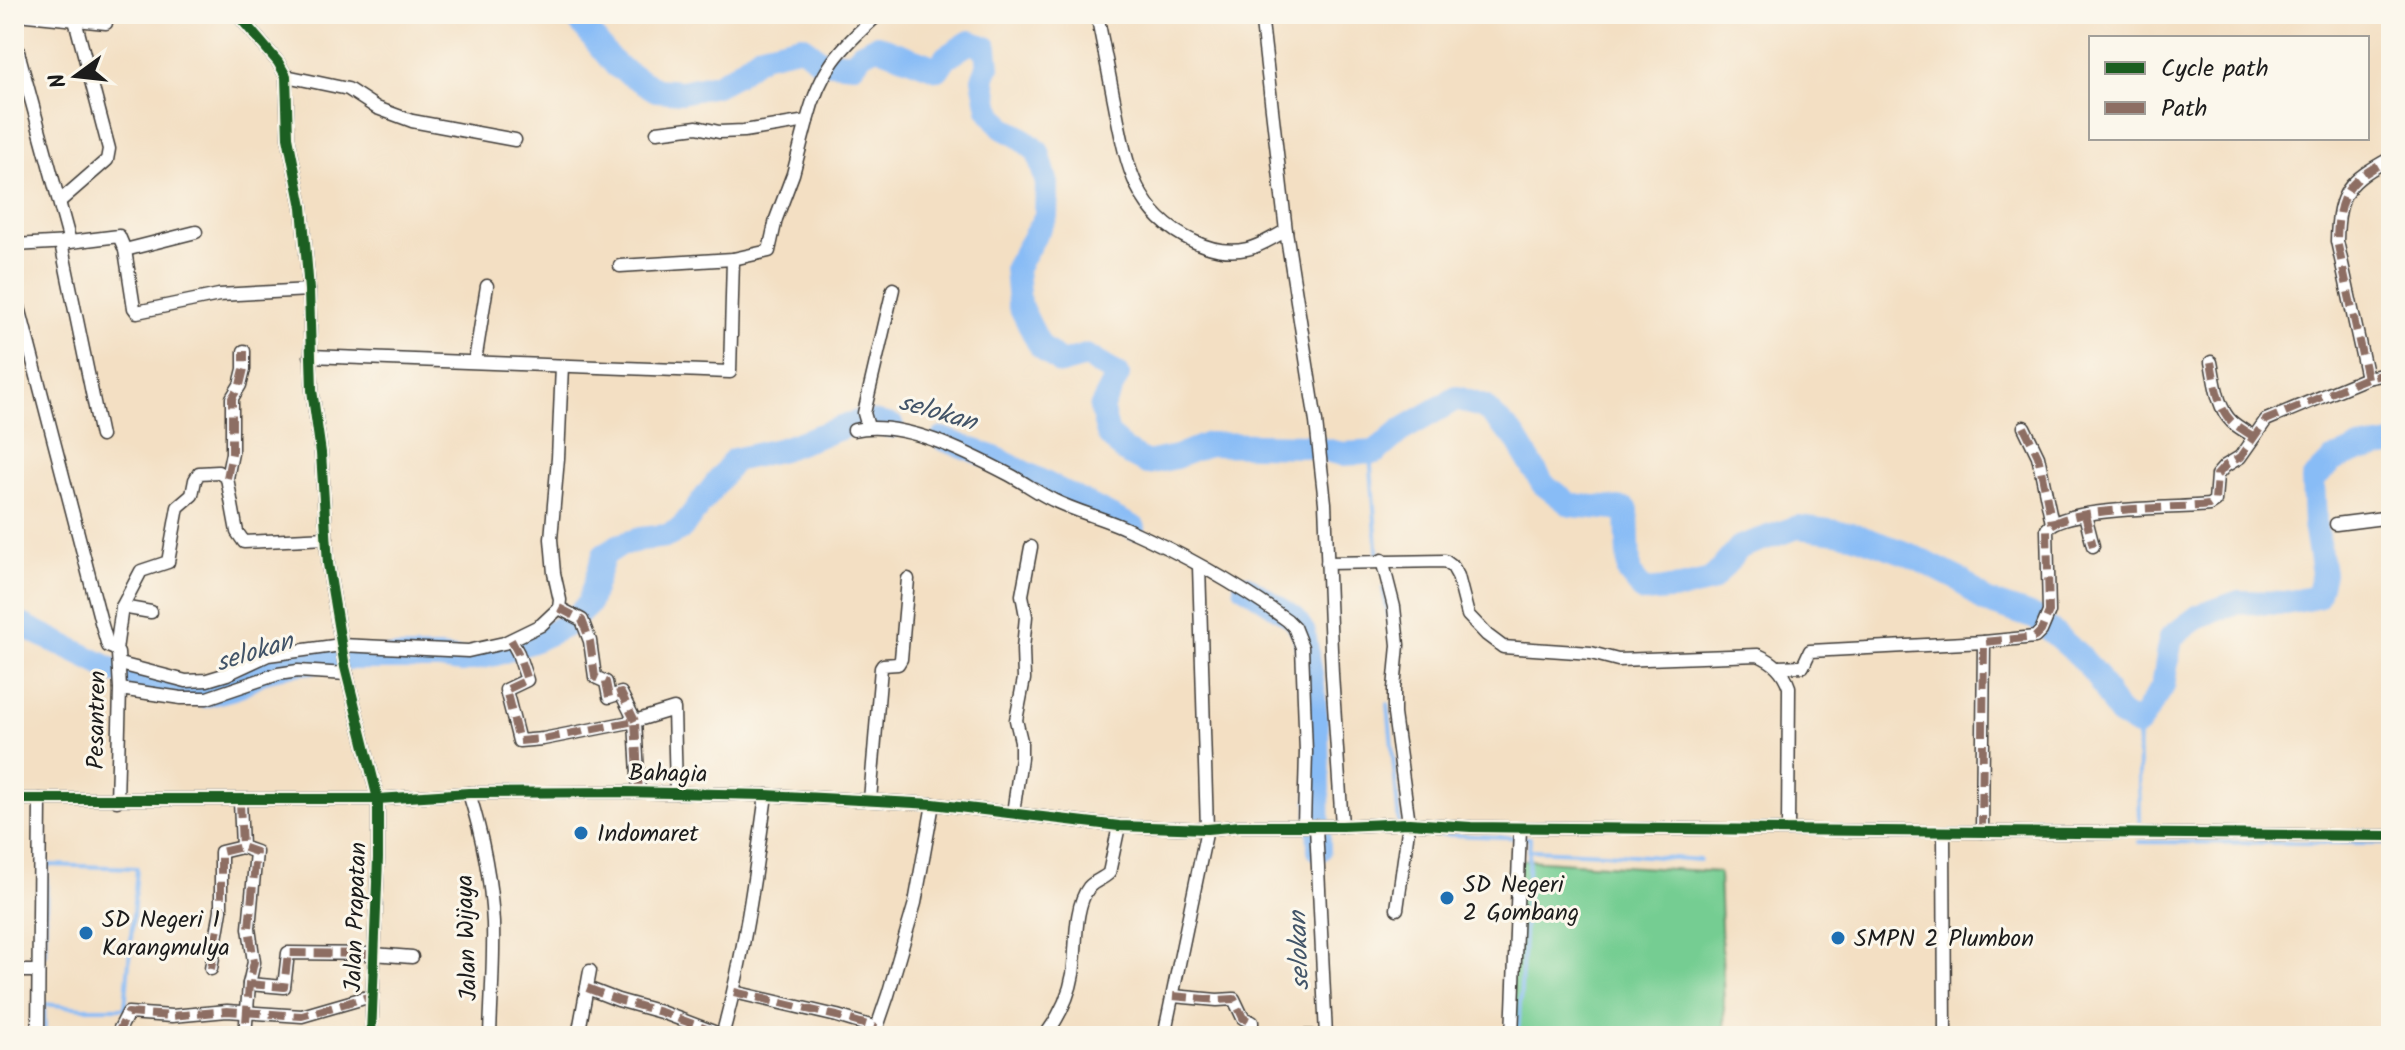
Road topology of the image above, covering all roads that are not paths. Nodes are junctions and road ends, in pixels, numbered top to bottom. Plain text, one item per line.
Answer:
1 (17, 14) edge
2 (237, 14) edge
3 (879, 14) edge
4 (1097, 14) edge
5 (1261, 14) edge
6 (75, 20) junction
7 (106, 23) dead end
8 (14, 37) edge
9 (286, 76) junction
10 (807, 121) junction
11 (657, 132) dead end
12 (515, 140) dead end
13 (2391, 158) edge
14 (60, 201) junction
15 (1286, 231) junction
16 (196, 232) dead end
17 (66, 243) junction
18 (14, 245) edge
19 (125, 250) junction
20 (733, 259) junction
21 (620, 266) dead end
22 (487, 286) dead end
23 (14, 288) edge
24 (893, 289) dead end
25 (309, 290) junction
26 (244, 351) dead end
27 (310, 356) junction
28 (475, 361) junction
29 (2211, 362) dead end
30 (562, 366) junction
31 (2391, 373) edge
32 (2367, 378) junction
33 (867, 422) junction
34 (2024, 427) dead end
35 (854, 430) dead end
36 (101, 436) dead end
37 (2254, 437) junction
38 (227, 478) junction
39 (2085, 515) junction
40 (2391, 517) edge
41 (2052, 523) junction
42 (2336, 524) dead end
43 (327, 538) junction
44 (2093, 546) dead end
45 (1031, 547) dead end
46 (1377, 561) junction
47 (1327, 563) junction
48 (1199, 566) junction
49 (908, 579) dead end
50 (122, 607) junction
51 (559, 609) junction
52 (151, 612) dead end
53 (1984, 642) junction
54 (514, 645) junction
55 (112, 648) junction
56 (341, 648) junction
57 (1779, 667) junction
58 (346, 670) junction
59 (120, 674) junction
60 (635, 721) junction
61 (639, 792) junction
62 (469, 793) junction
63 (676, 793) junction
64 (766, 795) junction
65 (14, 799) edge
66 (40, 799) junction
67 (378, 799) junction
68 (870, 800) junction
69 (117, 801) junction
70 (240, 801) junction
71 (933, 804) junction
72 (1013, 813) junction
73 (1408, 823) junction
74 (1316, 825) junction
75 (1119, 826) junction
76 (1342, 826) junction
77 (1520, 828) junction
78 (1207, 829) junction
79 (1788, 830) junction
80 (1944, 832) junction
81 (1982, 832) junction
82 (2391, 836) edge
83 (242, 847) junction
84 (1397, 909) dead end
85 (373, 954) junction
86 (412, 957) dead end
87 (211, 969) dead end
88 (14, 971) edge
89 (38, 971) junction
90 (590, 971) dead end
91 (249, 984) junction
92 (587, 988) junction
93 (734, 992) junction
94 (371, 996) junction
95 (1173, 996) junction
96 (247, 1012) junction
97 (875, 1032) edge
98 (38, 1036) edge
99 (116, 1036) edge
100 (245, 1036) edge
101 (371, 1036) edge
102 (490, 1036) edge
103 (578, 1036) edge
104 (722, 1036) edge
105 (1045, 1036) edge
106 (1164, 1036) edge
107 (1267, 1036) edge
108 (1305, 1036) edge
109 (1312, 1036) edge
110 (1326, 1036) edge
111 (1512, 1036) edge
112 (1945, 1036) edge

1 - 6 street
2 - 9 street
3 - 10 street
4 - 15 street
5 - 15 street
6 - 7 street
6 - 14 street
8 - 14 street
9 - 12 street
9 - 25 street, Jalan Prapatan
10 - 11 street
10 - 20 street
13 - 32 street
14 - 17 street
15 - 47 street
16 - 19 street
17 - 18 street
17 - 19 street
17 - 36 street
19 - 25 street
20 - 21 street
20 - 30 street
22 - 28 street
23 - 55 street, Pesantren
24 - 33 street
25 - 27 street, Jalan Prapatan
26 - 38 street
27 - 28 street
27 - 43 street, Jalan Prapatan
28 - 30 street
29 - 37 street
30 - 51 street
31 - 32 street
32 - 37 street
33 - 35 street
33 - 48 street
34 - 41 street
37 - 39 street
38 - 43 street
38 - 50 street
39 - 41 street
39 - 44 street
40 - 42 street
41 - 53 street
43 - 56 street, Jalan Prapatan
45 - 72 street
46 - 47 street
46 - 57 street
46 - 73 street
47 - 76 street
48 - 74 street
48 - 78 street
49 - 68 street
50 - 52 street
50 - 55 street
51 - 54 street
51 - 60 street
53 - 57 street
53 - 81 street
54 - 56 street
54 - 60 street
55 - 59 street, Pesantren
56 - 58 street, Jalan Prapatan
56 - 59 street
57 - 79 street
58 - 59 street
58 - 67 street, Jalan Prapatan
59 - 69 street, Pesantren
60 - 61 street
60 - 63 street
61 - 62 street, Bahagia
61 - 63 street, Bahagia
62 - 67 street, Bahagia
62 - 102 street, Jalan Wijaya
63 - 64 street, Bahagia
64 - 68 street, Bahagia
64 - 93 street
65 - 66 street, Bahagia
66 - 69 street, Bahagia
66 - 89 street
67 - 70 street, Bahagia
67 - 85 street, Jalan Prapatan
68 - 71 street, Bahagia
69 - 70 street, Bahagia
70 - 83 street
71 - 72 street, Bahagia
71 - 97 street
72 - 75 street, Bahagia
73 - 76 street, Bahagia
73 - 77 street, Bahagia
73 - 84 street
74 - 76 street, Bahagia
74 - 78 street, Bahagia
74 - 110 street
75 - 78 street, Bahagia
75 - 105 street
77 - 79 street, Bahagia
77 - 111 street
78 - 95 street
79 - 80 street, Bahagia
80 - 81 street, Bahagia
80 - 112 street
81 - 82 street, Bahagia
83 - 87 street
83 - 91 street
85 - 86 street
85 - 91 street
85 - 94 street, Jalan Prapatan
88 - 89 street
89 - 98 street
90 - 92 street
91 - 96 street
92 - 103 street
92 - 104 street
93 - 97 street
93 - 104 street
94 - 96 street
94 - 101 street, Jalan Prapatan
95 - 106 street
95 - 107 street
96 - 99 street
96 - 100 street
108 - 109 street

